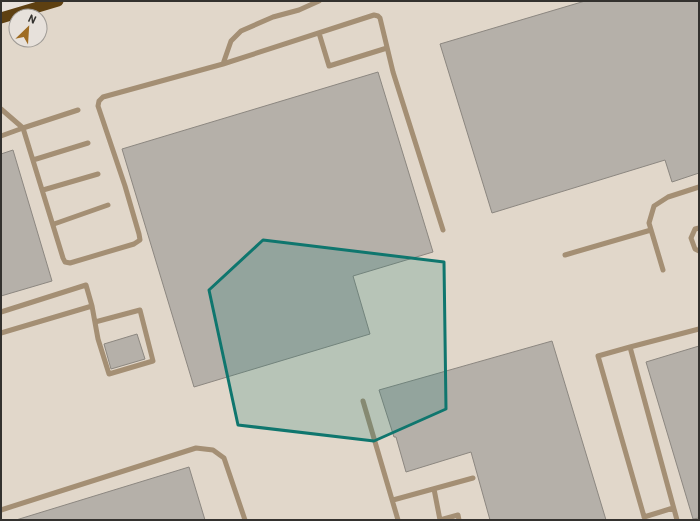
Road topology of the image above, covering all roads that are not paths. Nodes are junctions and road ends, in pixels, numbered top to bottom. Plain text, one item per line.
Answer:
1 (58, 1) edge
2 (319, 1) edge
3 (35, 8) edge
4 (319, 33) junction
5 (387, 48) junction
6 (223, 64) junction
7 (1, 109) edge
8 (78, 110) dead end
9 (23, 128) junction
10 (1, 136) edge
11 (88, 143) dead end
12 (33, 160) junction
13 (98, 174) dead end
14 (699, 187) edge
15 (43, 190) junction
16 (108, 205) dead end
17 (54, 224) junction
18 (699, 228) edge
19 (443, 230) dead end
20 (651, 230) junction
21 (699, 251) edge
22 (565, 255) dead end
23 (663, 270) dead end
24 (92, 306) junction
25 (1, 312) edge
26 (95, 322) junction
27 (699, 329) edge
28 (1, 333) edge
29 (630, 347) junction
30 (363, 401) dead end
31 (473, 478) dead end
32 (434, 489) junction
33 (393, 500) junction
34 (673, 508) junction
35 (1, 510) edge
36 (645, 518) edge
37 (245, 520) edge
38 (398, 520) edge
39 (440, 520) edge
40 (459, 520) edge
41 (677, 520) edge

1 - 3 highway
2 - 6 lane
4 - 5 lane
4 - 5 lane
4 - 6 lane
5 - 19 lane
6 - 17 lane
7 - 9 lane
8 - 9 lane
9 - 10 lane
9 - 12 lane
11 - 12 lane
12 - 15 lane
13 - 15 lane
14 - 20 lane
15 - 17 lane
16 - 17 lane
18 - 21 lane
20 - 22 lane
20 - 23 lane
24 - 25 lane
24 - 26 lane
24 - 28 lane
26 - 26 lane
27 - 29 lane
29 - 34 lane
29 - 36 lane
30 - 33 lane
31 - 32 lane
32 - 33 lane
32 - 39 lane
33 - 38 lane
34 - 36 lane
34 - 41 lane
35 - 37 lane
39 - 40 lane

